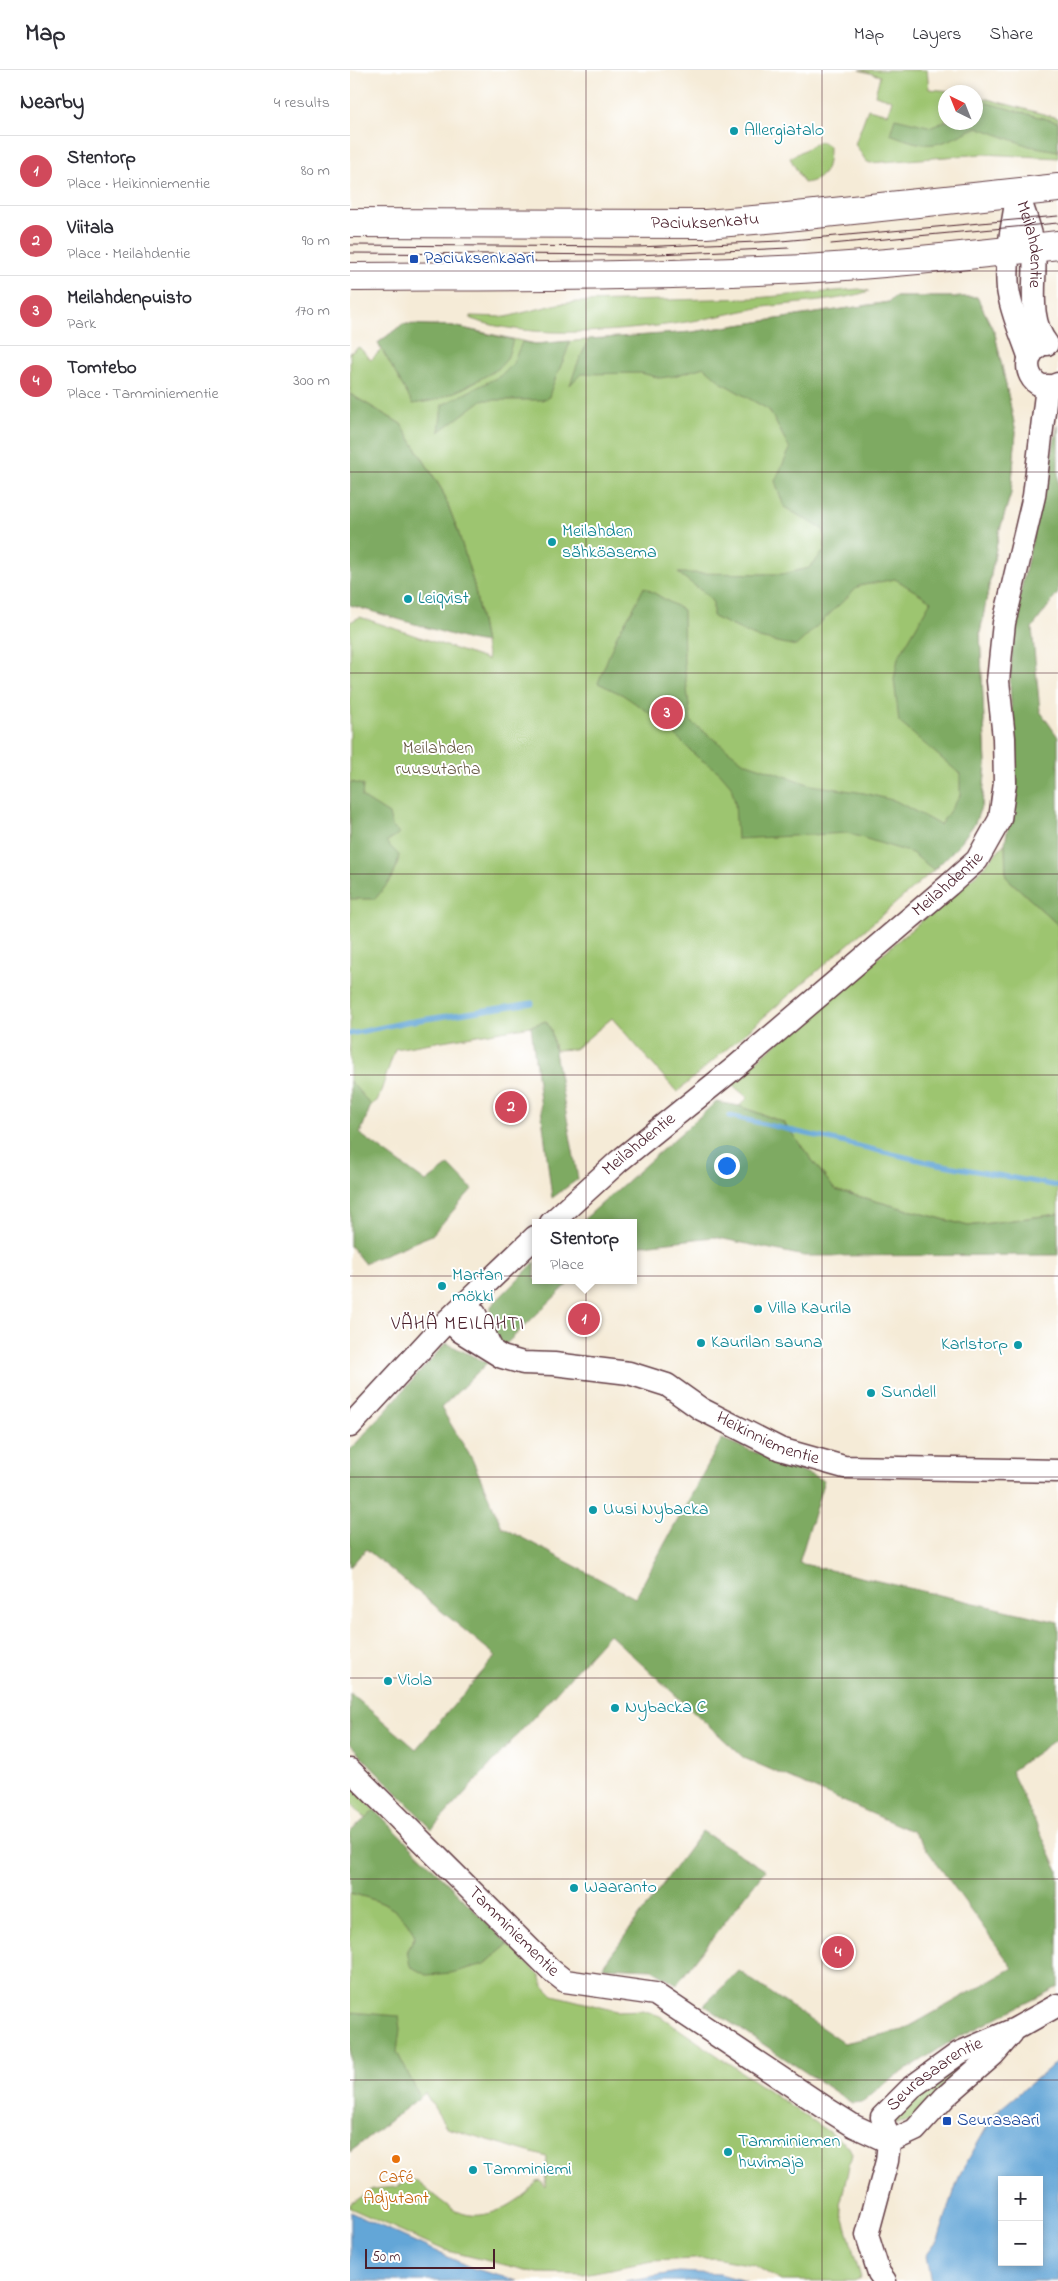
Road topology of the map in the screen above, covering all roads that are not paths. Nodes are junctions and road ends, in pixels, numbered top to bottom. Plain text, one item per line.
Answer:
1 (1058, 188) edge
2 (1018, 192) junction
3 (350, 224) edge
4 (1033, 248) edge
5 (350, 277) edge
6 (1045, 348) edge
7 (1052, 385) edge
8 (555, 1219) edge
9 (532, 1240) edge
10 (465, 1303) junction
11 (448, 1320) junction
12 (492, 1350) junction
13 (350, 1426) edge
14 (1058, 1471) edge
15 (350, 1770) edge
16 (1058, 2005) edge
17 (1015, 2029) junction
18 (889, 2142) junction
19 (885, 2281) edge

1 - 2 main road, Paciuksenkatu
2 - 3 main road, Paciuksenkatu
2 - 4 street, Meilahdentie
4 - 5 main road
4 - 6 street, Meilahdentie
6 - 7 street, Meilahdentie
7 - 8 street, Meilahdentie
9 - 10 street
10 - 11 street
10 - 12 street
11 - 12 street, Heikinniementie
11 - 13 street
12 - 14 street, Heikinniementie
15 - 18 street, Tamminiementie
16 - 17 street, Seurasaarentie
17 - 18 street, Seurasaarentie
17 - 18 street, Seurasaarentie
18 - 19 street, Seurasaarentie

